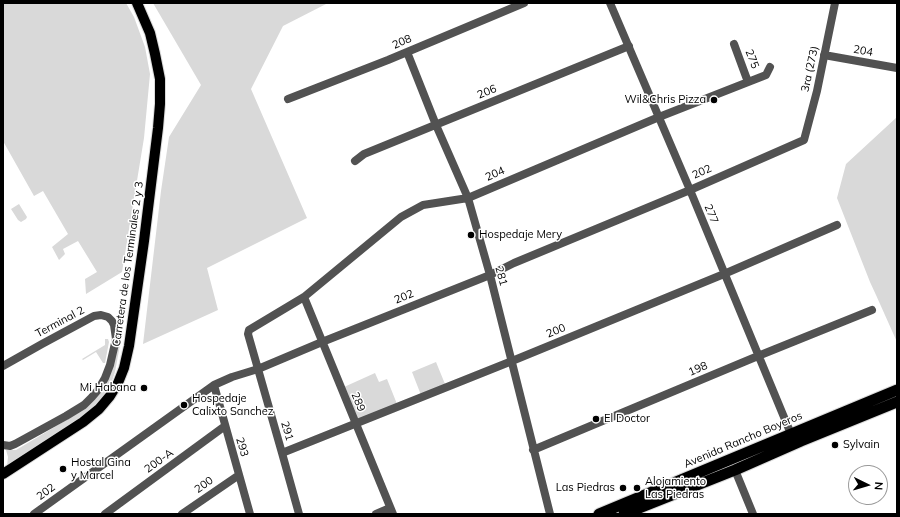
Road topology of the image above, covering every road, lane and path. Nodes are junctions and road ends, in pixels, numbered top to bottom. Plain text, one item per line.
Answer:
1 (137, 3) edge
2 (524, 3) edge
3 (610, 3) edge
4 (835, 3) edge
5 (734, 44) dead end
6 (629, 46) junction
7 (407, 52) junction
8 (824, 55) junction
9 (770, 67) dead end
10 (897, 68) edge
11 (748, 82) junction
12 (288, 99) dead end
13 (659, 117) junction
14 (436, 125) junction
15 (804, 140) joint
16 (355, 161) dead end
17 (690, 190) junction
18 (468, 198) junction
19 (837, 225) dead end
20 (724, 274) junction
21 (490, 275) junction
22 (304, 297) junction
23 (872, 310) dead end
24 (248, 332) joint
25 (322, 342) junction
26 (758, 356) junction
27 (512, 362) junction
28 (3, 366) edge
29 (258, 369) junction
30 (214, 385) junction
31 (897, 390) edge
32 (897, 402) edge
33 (355, 424) junction
34 (225, 426) junction
35 (791, 434) junction
36 (3, 445) edge
37 (533, 450) junction
38 (282, 453) junction
39 (735, 470) junction
40 (3, 474) edge
41 (239, 475) junction
42 (645, 510) edge
43 (392, 511) edge
44 (37, 513) edge
45 (249, 513) edge
46 (105, 514) edge
47 (182, 514) edge
48 (299, 514) edge
49 (376, 514) edge
50 (550, 514) edge
51 (599, 514) edge
52 (624, 514) edge
53 (753, 514) edge

1 - 40 main road, Carretera de los Terminales 2 y 3
2 - 7 street, 208
3 - 6 street, 277
4 - 8 street, 3ra (273)
5 - 11 street, 275
6 - 13 street, 277
6 - 14 street, 206
7 - 12 street, 208
7 - 14 street, 281
8 - 10 street, 204
8 - 15 street, 3ra (273)
9 - 11 street, 204
11 - 13 street, 204
13 - 17 street, 277
13 - 18 street, 204
14 - 16 street, 206
14 - 18 street, 281
15 - 17 street, 202
17 - 20 street, 277
17 - 21 street, 202
18 - 21 street, 281
18 - 22 street, 204
19 - 20 street, 200
20 - 26 street, 277
20 - 27 street, 200
21 - 25 street, 202
21 - 27 street, 281
22 - 24 street, 204
22 - 25 street, 289
23 - 26 street, 198
24 - 29 street, 291
25 - 29 street, 202
25 - 33 street, 289
26 - 35 street, 277
26 - 37 street, 198
27 - 33 street, 200
27 - 37 street, 281
28 - 36 street, Terminal 2
29 - 30 street, 202
29 - 38 street, 291
30 - 34 street, 293
30 - 44 street, 202
31 - 35 highway, Avenida Rancho Boyeros
32 - 39 highway
33 - 38 street, 200
33 - 43 street, 289
34 - 41 street, 293
34 - 46 street, 200-A
35 - 51 highway, Avenida Rancho Boyeros
37 - 50 street, 281
38 - 48 street, 291
39 - 42 highway
39 - 53 street
41 - 45 street, 293
41 - 47 street, 200
42 - 52 highway
43 - 49 street

